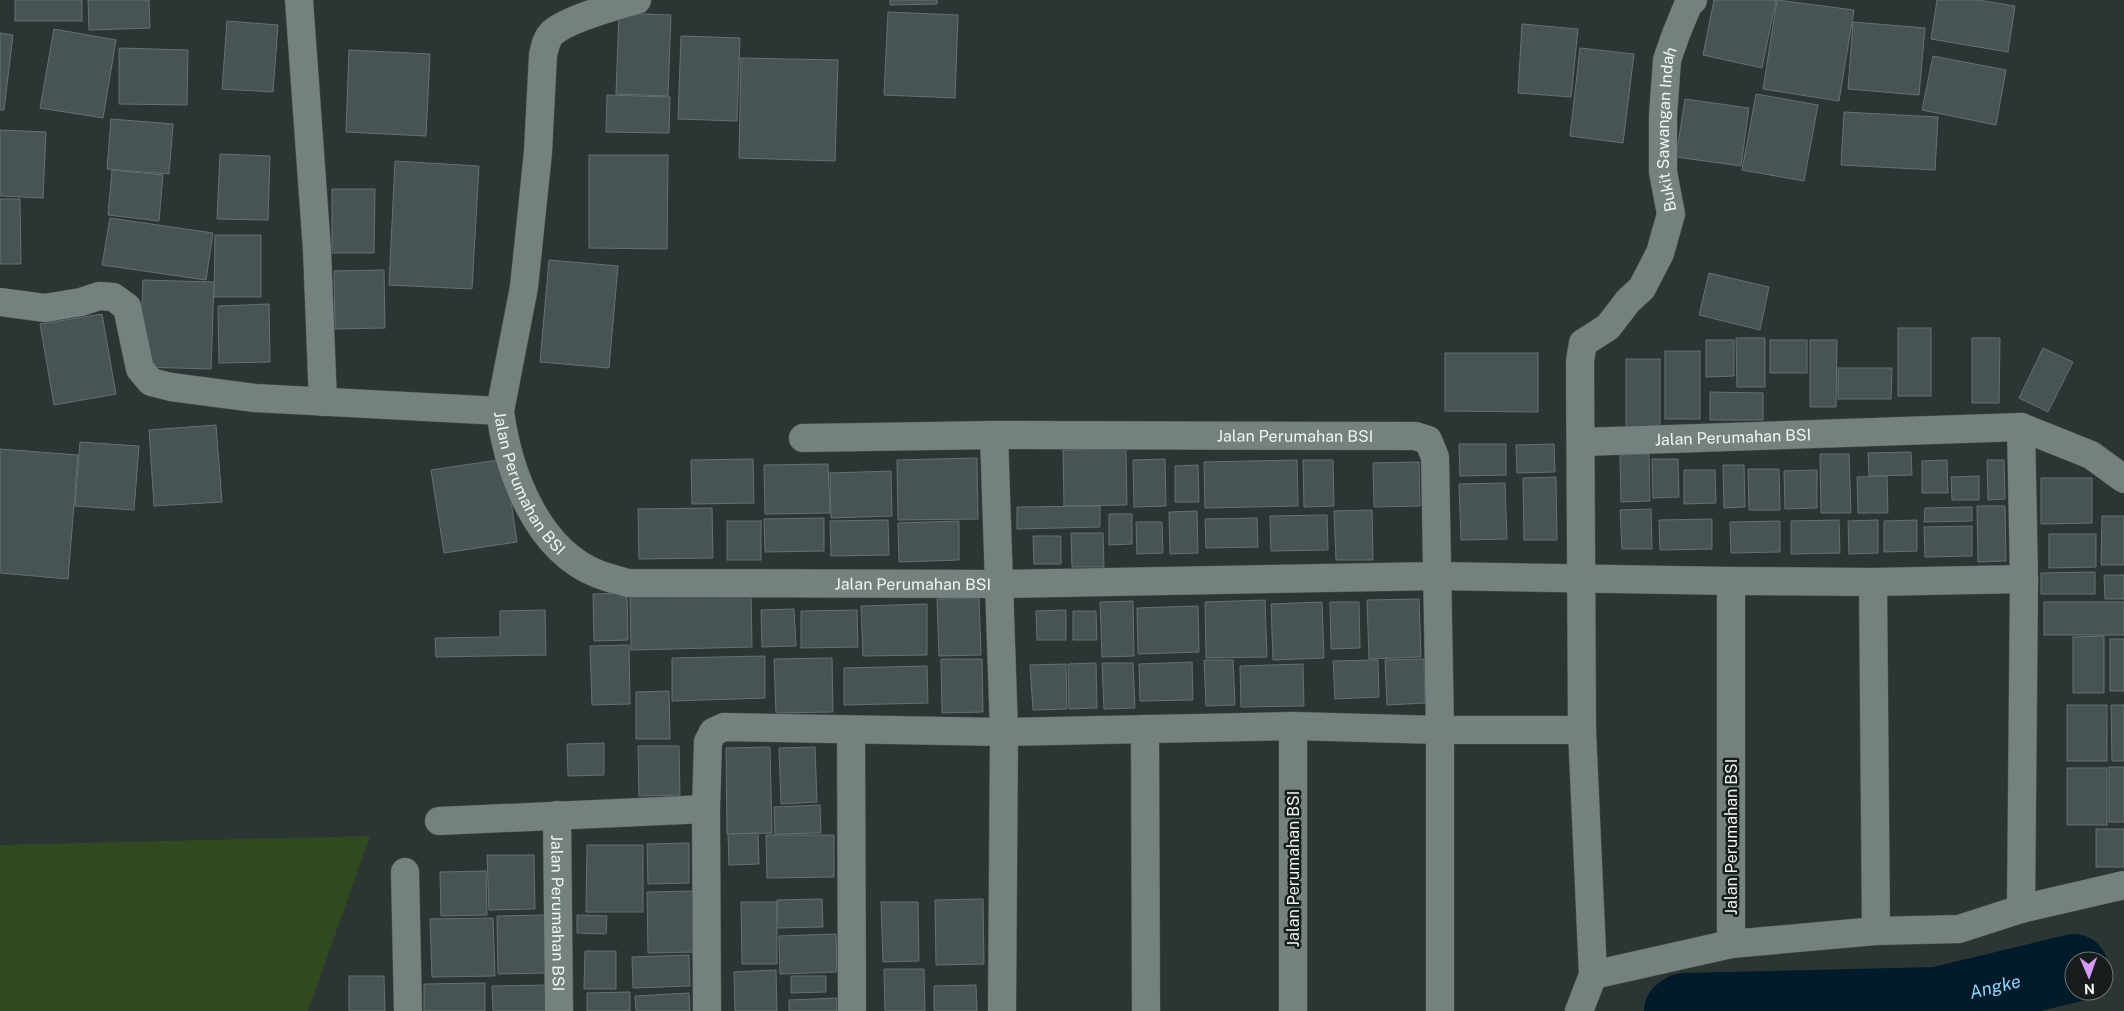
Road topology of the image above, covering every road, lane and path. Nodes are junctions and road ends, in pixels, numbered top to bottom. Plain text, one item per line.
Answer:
1 (299, 0) edge
2 (636, 0) edge
3 (1693, 0) edge
4 (0, 302) edge
5 (323, 402) junction
6 (500, 412) junction
7 (2021, 428) junction
8 (994, 435) junction
9 (803, 438) dead end
10 (1582, 442) junction
11 (2124, 478) edge
12 (1438, 576) junction
13 (1582, 579) junction
14 (2024, 579) junction
15 (1731, 581) junction
16 (1873, 582) junction
17 (1000, 584) junction
18 (1293, 726) junction
19 (1145, 729) junction
20 (851, 730) junction
21 (1440, 730) junction
22 (1582, 730) junction
23 (1004, 732) junction
24 (706, 809) junction
25 (557, 815) junction
26 (439, 821) dead end
27 (405, 872) dead end
28 (2124, 885) edge
29 (2021, 909) junction
30 (1876, 931) junction
31 (1731, 944) junction
32 (1594, 975) junction
33 (408, 1011) edge
34 (559, 1011) edge
35 (707, 1011) edge
36 (852, 1011) edge
37 (1002, 1011) edge
38 (1146, 1011) edge
39 (1293, 1011) edge
40 (1440, 1011) edge
41 (1579, 1011) edge

1 - 5 street
2 - 6 street
3 - 10 street, Bukit Sawangan Indah
4 - 5 street, Jalan Perumahan BSI
5 - 6 street, Jalan Perumahan BSI
6 - 17 street, Jalan Perumahan BSI
7 - 10 street, Jalan Perumahan BSI
7 - 11 street, Jalan Perumahan BSI
7 - 14 street
8 - 9 street, Jalan Perumahan BSI
8 - 12 street, Jalan Perumahan BSI
8 - 17 street, Jalan Perumahan BSI
10 - 13 street
12 - 13 street, Jalan Perumahan BSI
12 - 17 street, Jalan Perumahan BSI
12 - 21 street, Jalan Perumahan BSI
13 - 15 street, Jalan Perumahan BSI
13 - 22 street
14 - 16 street, Jalan Perumahan BSI
14 - 29 street
15 - 16 street, Jalan Perumahan BSI
15 - 31 street, Jalan Perumahan BSI
16 - 30 street
17 - 23 street, Jalan Perumahan BSI
18 - 19 street
18 - 21 street
18 - 39 street, Jalan Perumahan BSI
19 - 23 street
19 - 38 street
20 - 23 street
20 - 24 street
20 - 36 street
21 - 22 street
21 - 40 street, Jalan Perumahan BSI
22 - 32 street
23 - 37 street, Jalan Perumahan BSI
24 - 25 street, Jalan Perumahan BSI
24 - 35 street
25 - 26 street, Jalan Perumahan BSI
25 - 34 street, Jalan Perumahan BSI
27 - 33 street
28 - 29 street
29 - 30 street
30 - 31 street
31 - 32 street
32 - 41 street

